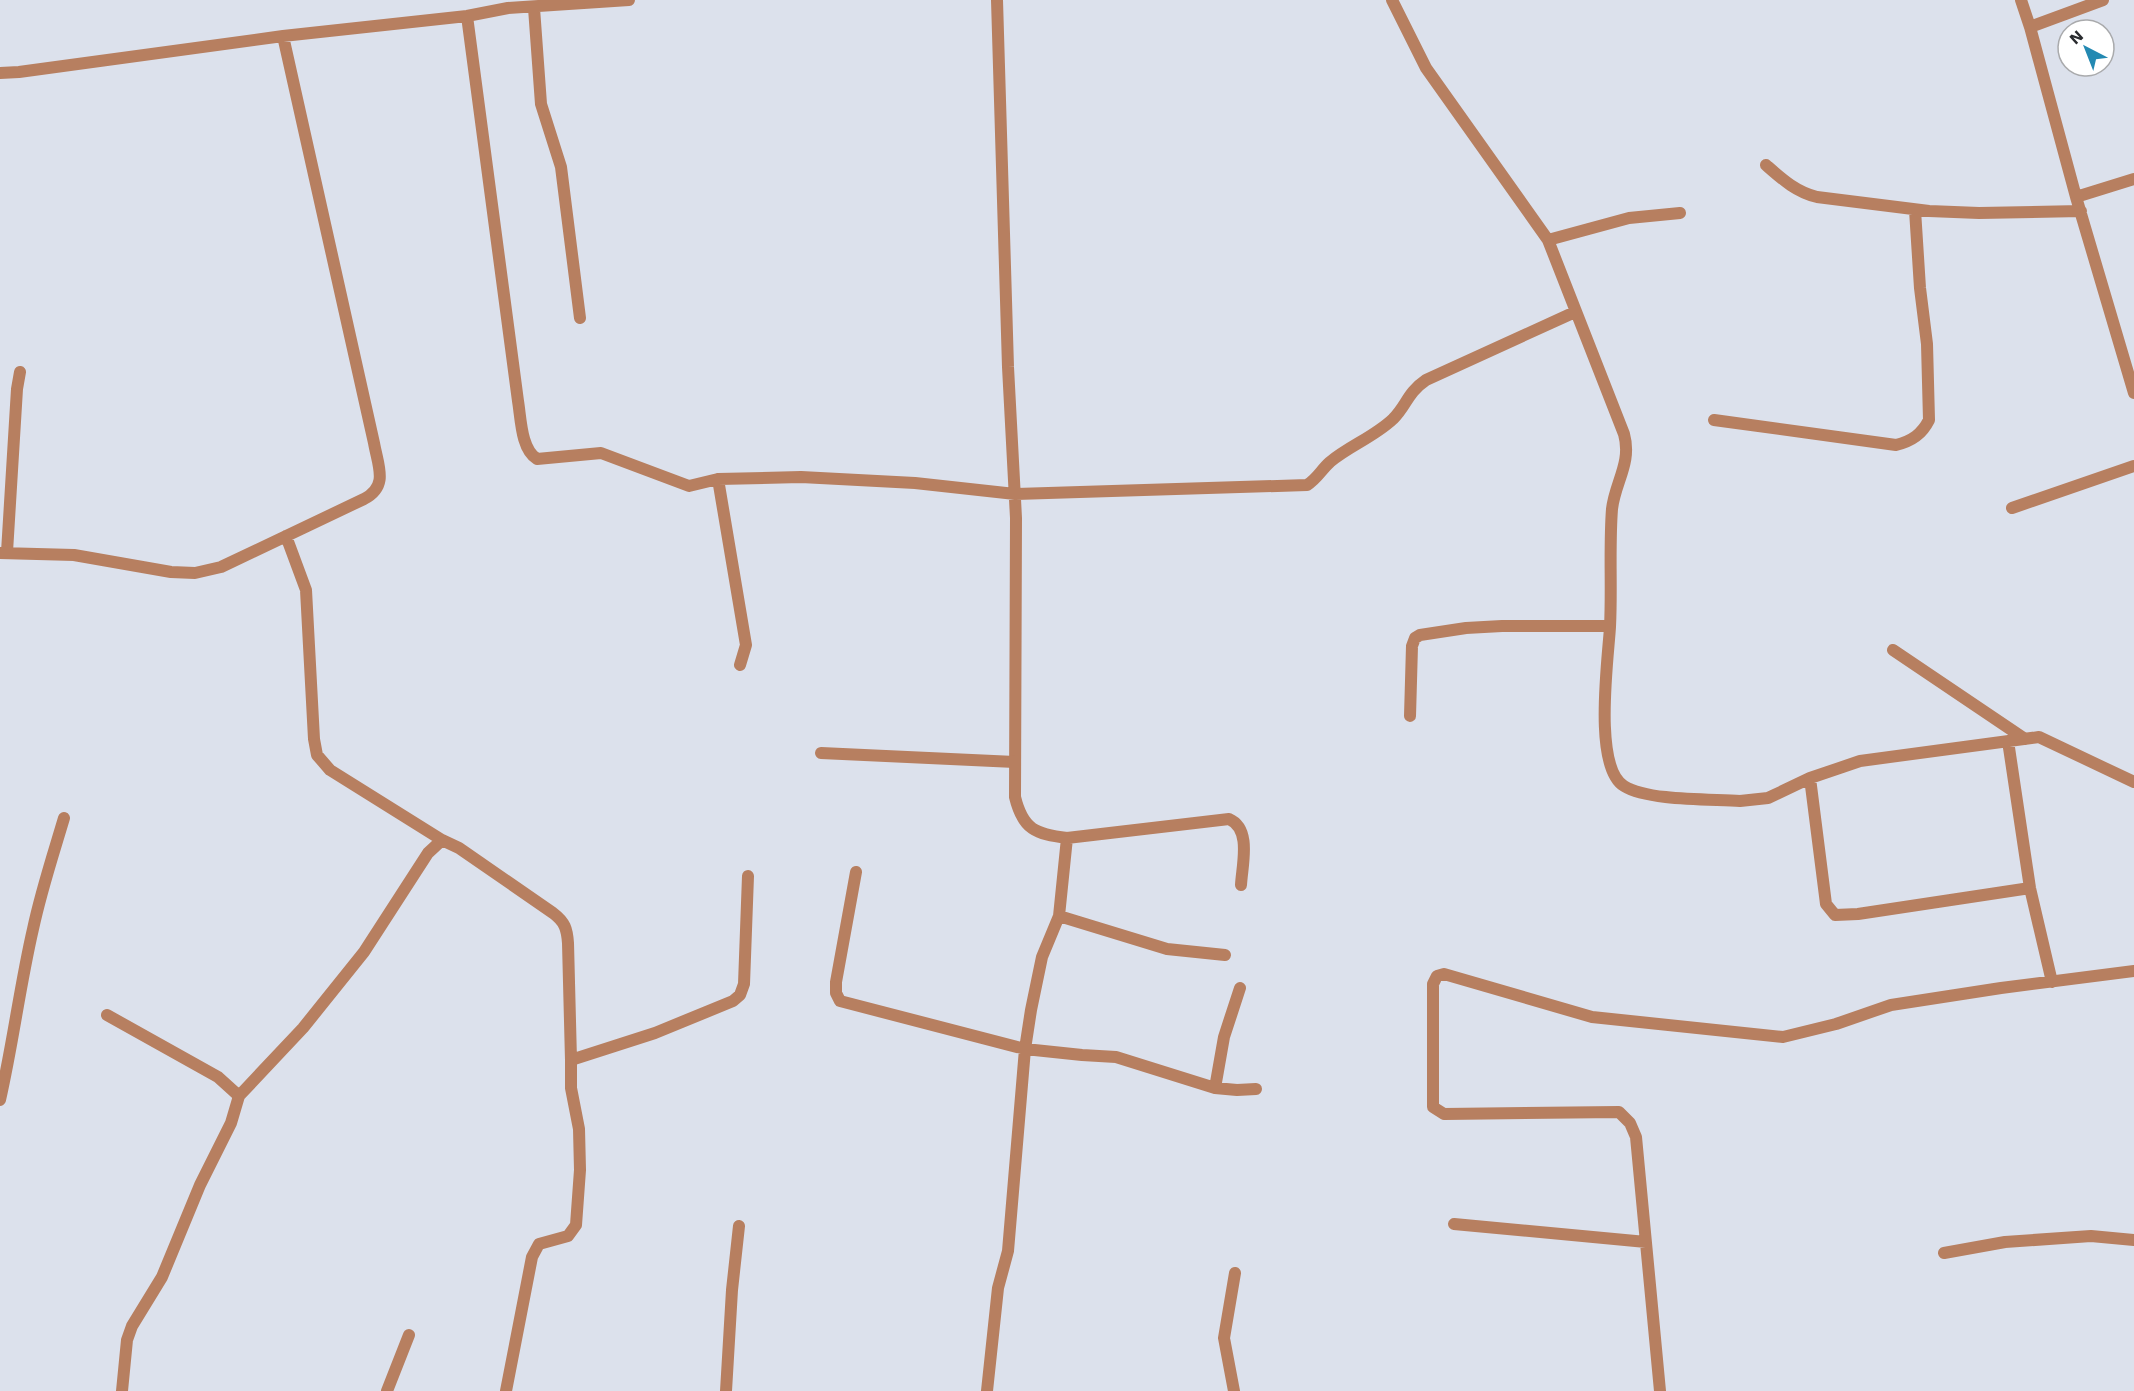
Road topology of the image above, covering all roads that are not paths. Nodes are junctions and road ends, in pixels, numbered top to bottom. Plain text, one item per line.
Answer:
1 (629, 0) edge
2 (998, 0) edge
3 (1392, 0) edge
4 (2021, 0) edge
5 (2103, 0) edge
6 (505, 4) edge
7 (534, 8) junction
8 (467, 16) junction
9 (2030, 27) junction
10 (283, 36) junction
11 (0, 73) edge
12 (1766, 165) dead end
13 (2134, 179) edge
14 (2076, 197) junction
15 (1915, 210) junction
16 (2081, 211) junction
17 (1680, 213) dead end
18 (1548, 240) junction
19 (1575, 312) junction
20 (580, 318) dead end
21 (2129, 358) edge
22 (20, 372) dead end
23 (2134, 393) edge
24 (1714, 420) dead end
25 (2134, 466) edge
26 (718, 479) junction
27 (1015, 494) junction
28 (2012, 508) dead end
29 (286, 536) junction
30 (3, 553) edge
31 (1610, 626) junction
32 (1893, 650) dead end
33 (740, 665) dead end
34 (1410, 716) dead end
35 (2025, 739) junction
36 (2008, 741) junction
37 (821, 753) dead end
38 (1015, 762) junction
39 (1810, 778) junction
40 (2134, 782) edge
41 (64, 818) dead end
42 (1067, 837) junction
43 (442, 840) junction
44 (855, 872) dead end
45 (748, 876) dead end
46 (1241, 885) dead end
47 (2030, 888) junction
48 (1059, 916) junction
49 (1225, 955) dead end
50 (2134, 971) edge
51 (2052, 982) junction
52 (1240, 988) dead end
53 (107, 1015) dead end
54 (1025, 1049) junction
55 (571, 1060) junction
56 (1215, 1088) junction
57 (1256, 1089) dead end
58 (239, 1096) junction
59 (0, 1100) edge
60 (1454, 1224) dead end
61 (738, 1226) dead end
62 (2134, 1240) edge
63 (1646, 1242) junction
64 (1944, 1253) dead end
65 (1235, 1273) dead end
66 (409, 1335) dead end
67 (122, 1391) edge
68 (387, 1391) edge
69 (506, 1391) edge
70 (726, 1391) edge
71 (987, 1391) edge
72 (1234, 1391) edge
73 (1660, 1391) edge

1 - 7 street
2 - 27 street
3 - 18 street
4 - 9 street
5 - 9 street
6 - 7 street
6 - 8 street
7 - 20 street
8 - 10 street
8 - 26 street
9 - 14 street
10 - 11 street
10 - 29 street
12 - 15 street
13 - 14 street
14 - 16 street
15 - 16 street
15 - 24 street
16 - 21 street
17 - 18 street
18 - 19 street
19 - 27 street
19 - 31 street
21 - 23 street
22 - 30 street
25 - 28 street
26 - 27 street
26 - 33 street
27 - 38 street
29 - 30 street
29 - 43 street
31 - 34 street
31 - 39 street
32 - 35 street
35 - 36 street
35 - 40 street
36 - 39 street
36 - 47 street
37 - 38 street
38 - 42 street
39 - 47 street
41 - 59 street
42 - 46 street
42 - 48 street
43 - 55 street
43 - 58 street
44 - 54 street
45 - 55 street
47 - 51 street
48 - 49 street
48 - 54 street
50 - 51 street
51 - 63 street
52 - 56 street
53 - 58 street
54 - 56 street
54 - 71 street
55 - 69 street
56 - 57 street
58 - 67 street
60 - 63 street
61 - 70 street
62 - 64 street
63 - 73 street
65 - 72 street
66 - 68 street

